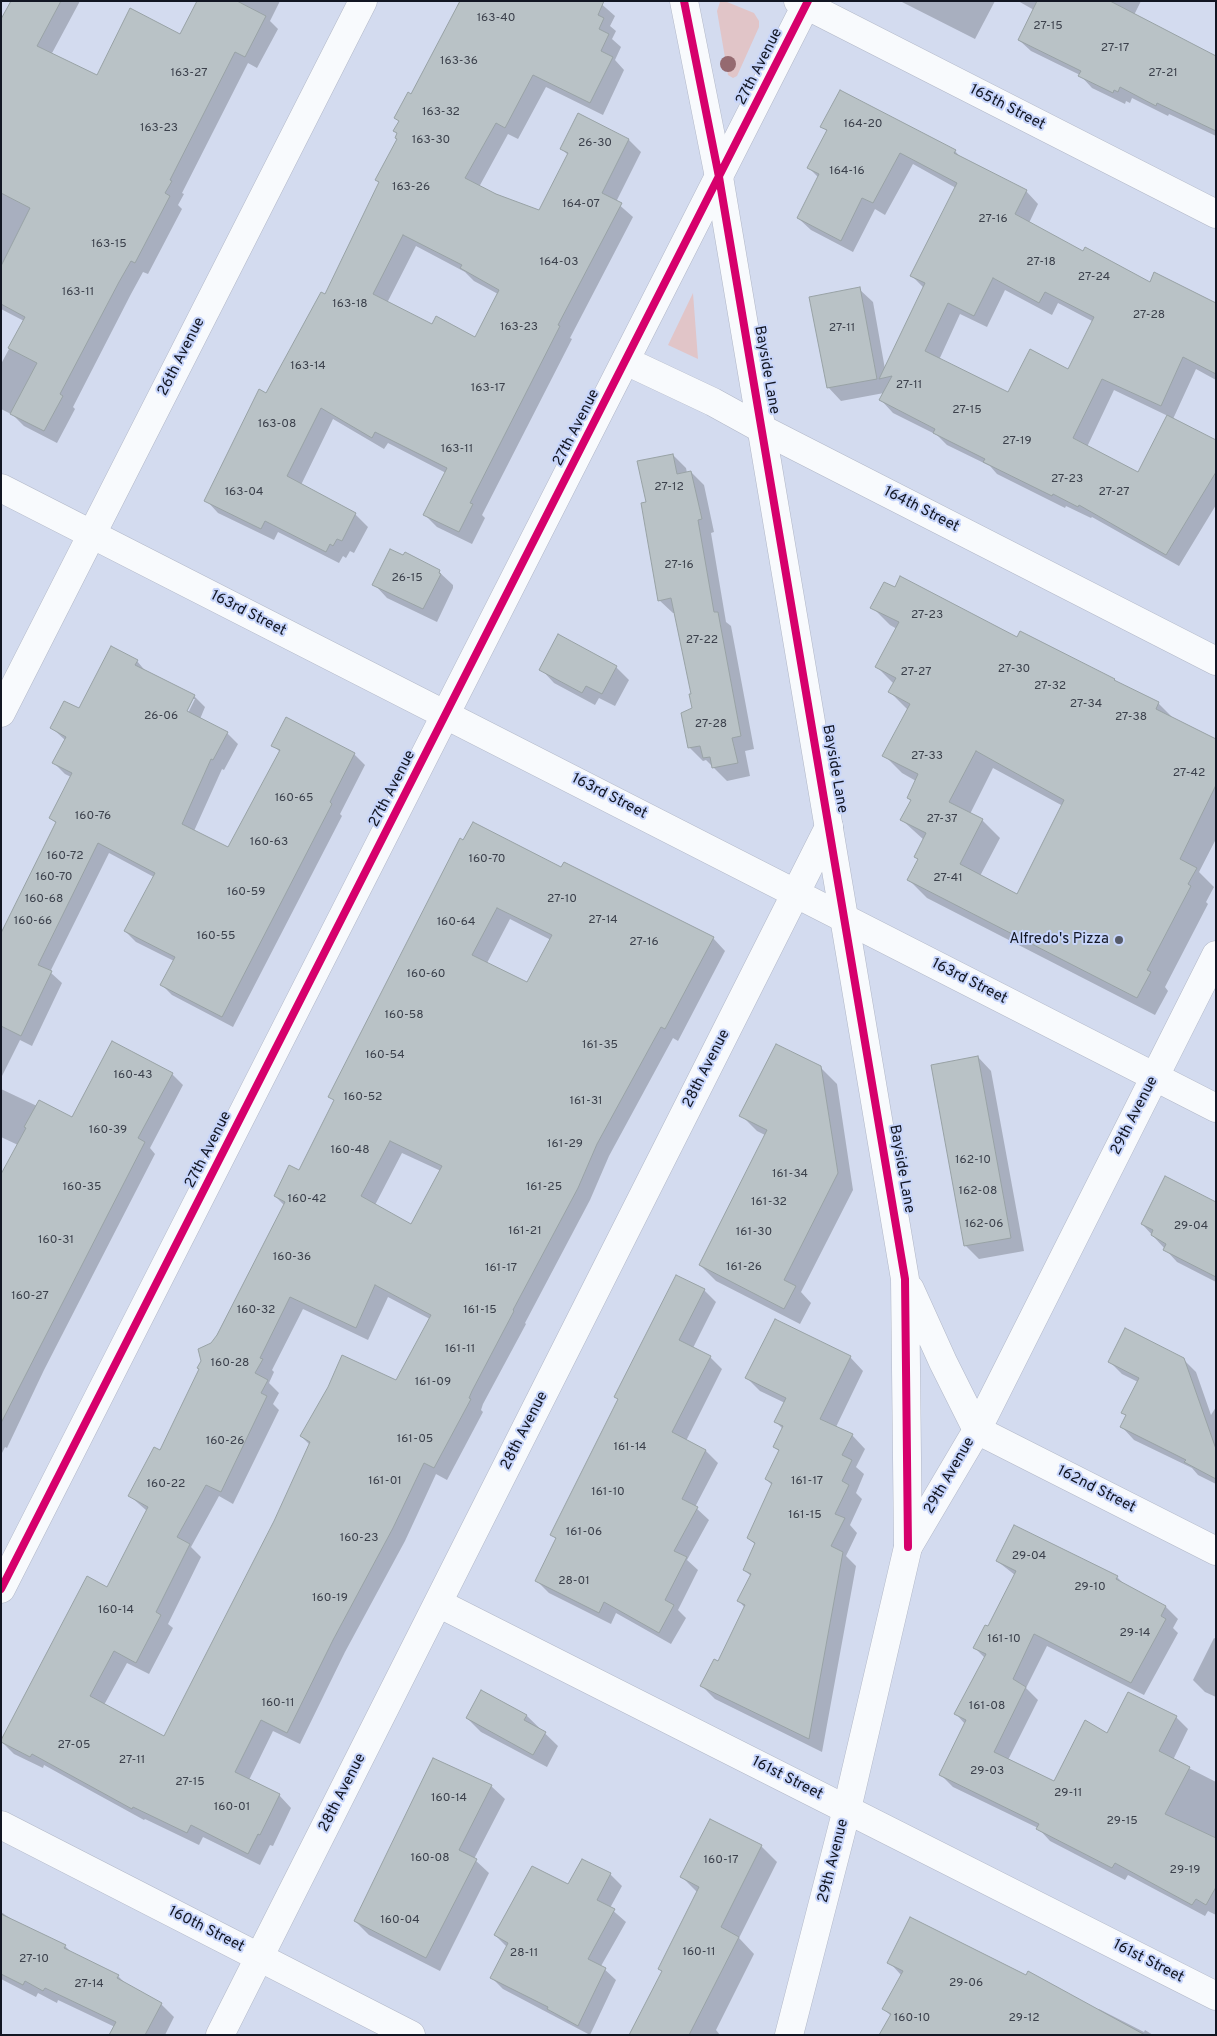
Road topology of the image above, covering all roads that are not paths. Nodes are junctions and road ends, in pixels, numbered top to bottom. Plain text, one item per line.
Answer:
1 (363, 1) edge
2 (684, 1) edge
3 (804, 3) edge
4 (719, 177) junction
5 (1216, 214) edge
6 (626, 361) junction
7 (762, 429) junction
8 (1, 488) edge
9 (92, 534) junction
10 (1216, 660) edge
11 (1, 713) edge
12 (446, 714) junction
13 (829, 827) junction
14 (796, 893) junction
15 (844, 918) junction
16 (1216, 955) edge
17 (1154, 1076) junction
18 (1216, 1108) edge
19 (905, 1278) junction
20 (976, 1430) junction
21 (908, 1547) junction
22 (1216, 1551) edge
23 (1, 1589) edge
24 (438, 1603) junction
25 (847, 1809) junction
26 (1, 1825) edge
27 (260, 1957) junction
28 (1216, 1996) edge
29 (220, 2035) edge
30 (411, 2035) edge
31 (789, 2035) edge

1 - 9 street, 26th Avenue
2 - 4 street, Bayside Lane
3 - 4 street, 27th Avenue
3 - 5 street, 165th Street
4 - 6 street, 27th Avenue
4 - 7 street, Bayside Lane
6 - 7 street, 164th Street
6 - 12 street, 27th Avenue
7 - 10 street, 164th Street
7 - 13 street, Bayside Lane
8 - 9 street, 163rd Street
9 - 11 street, 26th Avenue
9 - 12 street, 163rd Street
12 - 14 street, 163rd Street
12 - 23 street, 27th Avenue
13 - 14 street, 28th Avenue
13 - 15 street, Bayside Lane
14 - 15 street, 163rd Street
14 - 24 street, 28th Avenue
15 - 17 street, 163rd Street
15 - 19 street, Bayside Lane
16 - 17 street, 29th Avenue
17 - 18 street, 163rd Street
17 - 20 street, 29th Avenue
19 - 20 street
19 - 21 street, Bayside Lane
20 - 21 street, 29th Avenue
20 - 22 street, 162nd Street
21 - 25 street, 29th Avenue
24 - 25 street, 161st Street
24 - 27 street, 28th Avenue
25 - 28 street, 161st Street
25 - 31 street, 29th Avenue
26 - 27 street, 160th Street
27 - 29 street, 28th Avenue
27 - 30 street, 160th Street

